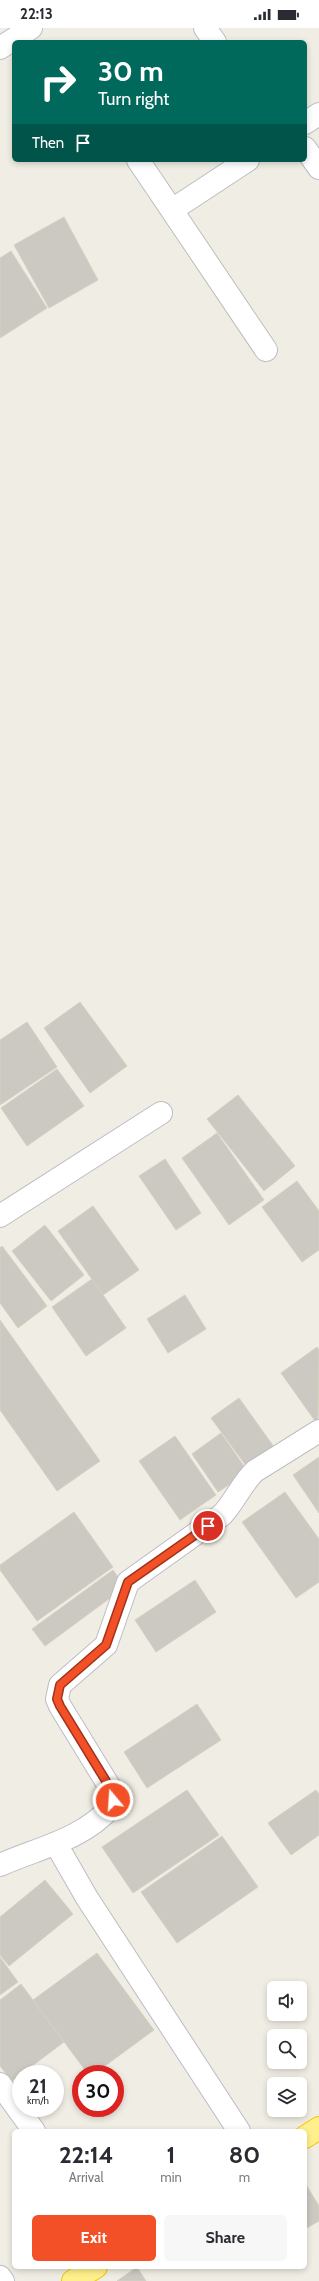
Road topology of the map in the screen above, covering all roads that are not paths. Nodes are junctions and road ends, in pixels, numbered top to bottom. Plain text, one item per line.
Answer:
1 (31, 28) edge
2 (205, 28) edge
3 (12, 40) edge
4 (12, 40) edge
5 (213, 40) edge
6 (0, 48) edge
7 (319, 114) edge
8 (307, 122) edge
9 (307, 151) edge
10 (139, 162) edge
11 (245, 162) edge
12 (319, 168) edge
13 (172, 210) junction
14 (266, 350) dead end
15 (161, 1113) dead end
16 (0, 1216) edge
17 (319, 1431) edge
18 (56, 1844) junction
19 (0, 1865) edge
20 (0, 2084) edge
21 (33, 2129) edge
22 (238, 2129) edge
23 (93, 2269) edge
24 (0, 2277) edge
25 (3, 2281) edge
26 (73, 2281) edge

1 - 4 street
2 - 5 street
3 - 6 street
7 - 8 street
9 - 12 street
10 - 13 street
11 - 13 street
13 - 14 street
15 - 16 street
17 - 18 street
18 - 19 street
18 - 22 street
20 - 21 street
23 - 26 highway
24 - 25 street

